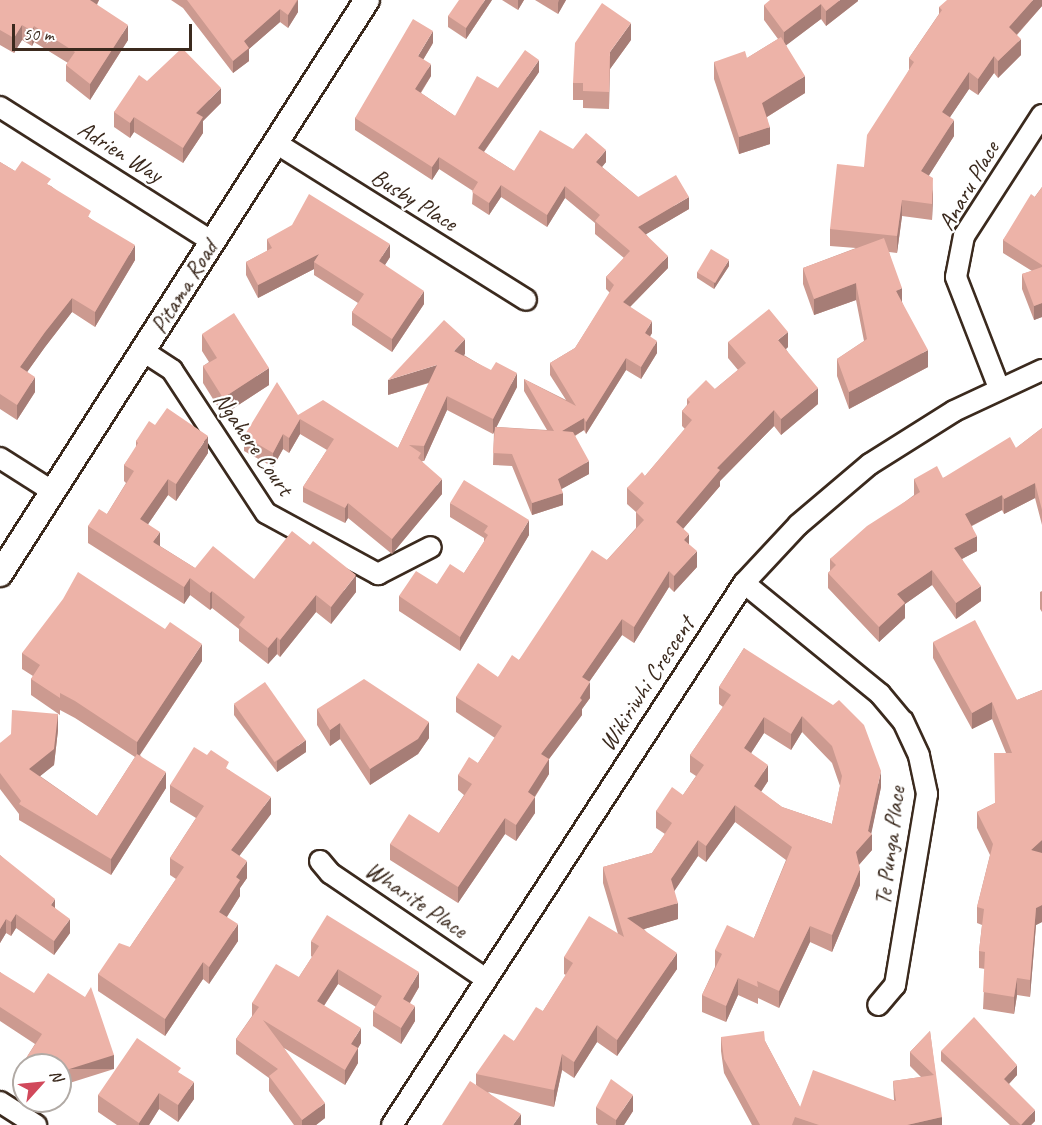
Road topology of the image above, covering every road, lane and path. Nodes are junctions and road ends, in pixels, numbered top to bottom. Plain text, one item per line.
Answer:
1 (367, 0) edge
2 (0, 107) edge
3 (1042, 115) edge
4 (276, 143) junction
5 (213, 242) junction
6 (526, 300) dead end
7 (143, 351) junction
8 (1042, 370) edge
9 (999, 388) junction
10 (0, 458) edge
11 (52, 491) junction
12 (431, 547) dead end
13 (0, 574) edge
14 (744, 583) junction
15 (320, 861) dead end
16 (486, 979) junction
17 (878, 1005) dead end
18 (0, 1102) edge
19 (36, 1125) edge
20 (393, 1125) edge

1 - 4 street, Pitama Road
2 - 5 street, Adrien Way
3 - 9 street, Anaru Place
4 - 5 street, Pitama Road
4 - 6 street, Busby Place
5 - 7 street, Pitama Road
7 - 11 street, Pitama Road
7 - 12 street, Ngahere Court
8 - 9 street, Wikiriwhi Crescent
9 - 14 street, Wikiriwhi Crescent
10 - 11 street
11 - 13 street, Pitama Road
14 - 16 street, Wikiriwhi Crescent
14 - 17 street, Te Punga Place
15 - 16 street, Wharite Place
16 - 20 street, Wikiriwhi Crescent
18 - 19 street

